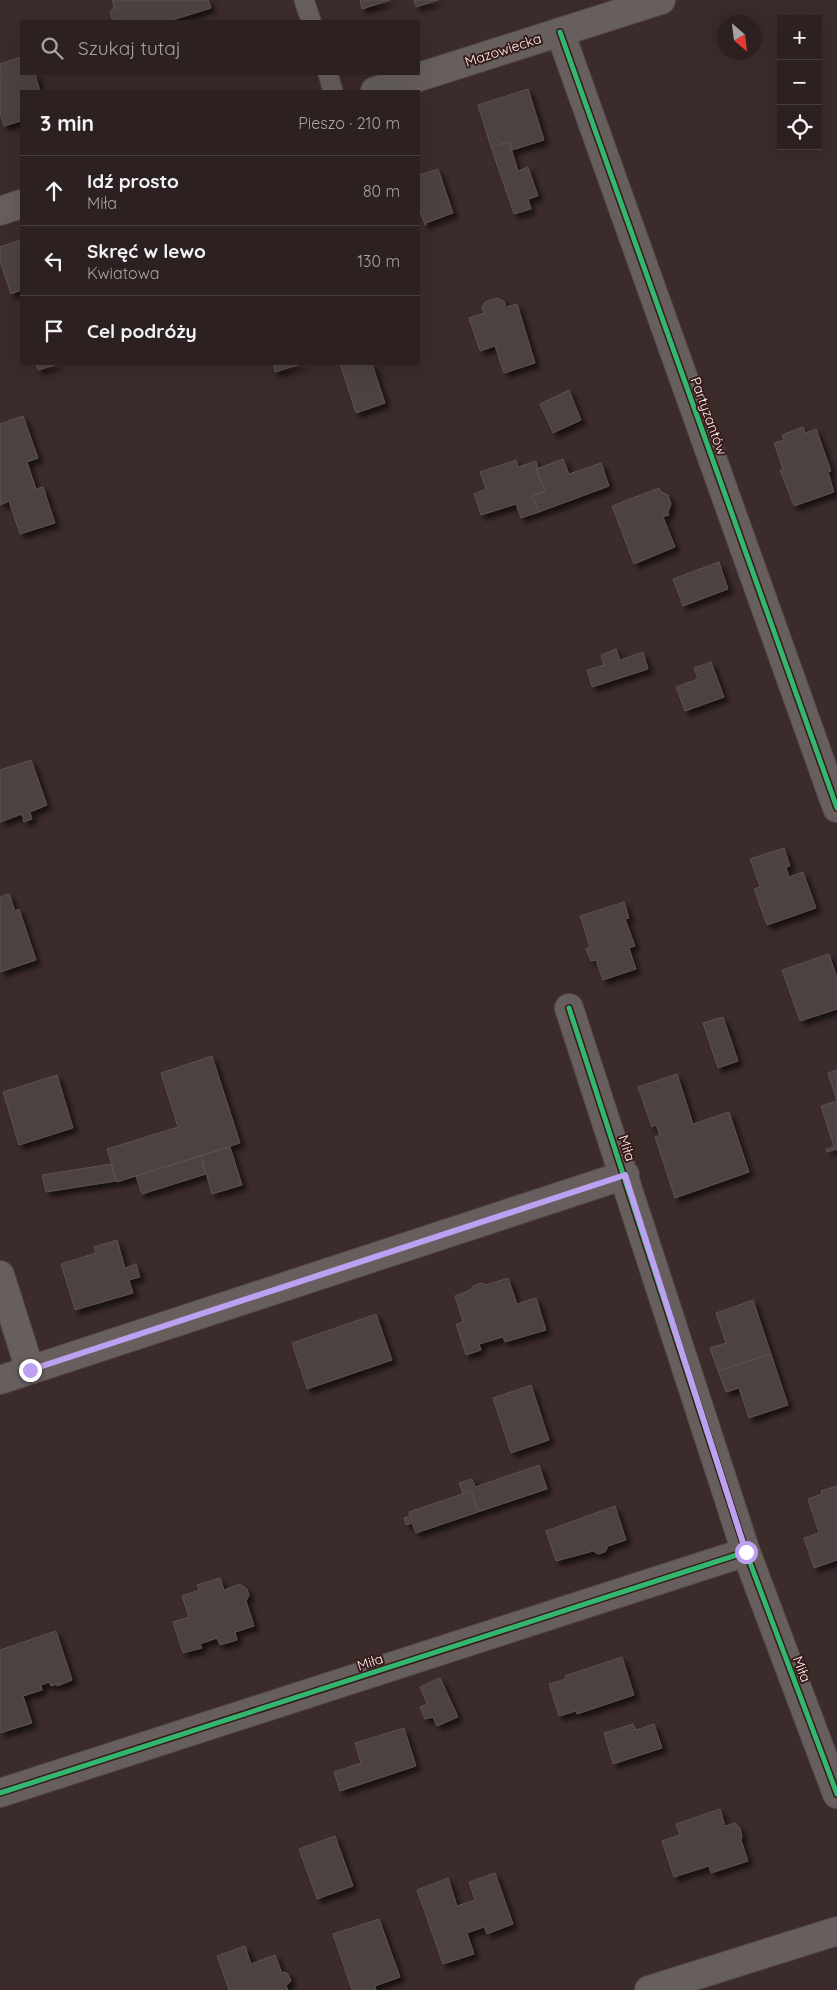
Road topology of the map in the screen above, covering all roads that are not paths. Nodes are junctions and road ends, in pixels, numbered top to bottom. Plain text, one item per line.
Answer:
1 (304, 0) edge
2 (661, 0) edge
3 (311, 20) edge
4 (560, 32) junction
5 (328, 75) edge
6 (333, 90) edge
7 (378, 90) edge
8 (20, 204) edge
9 (0, 211) edge
10 (837, 808) edge
11 (569, 1008) dead end
12 (625, 1175) junction
13 (0, 1275) edge
14 (30, 1370) junction
15 (0, 1380) edge
16 (746, 1552) junction
17 (0, 1793) edge
18 (837, 1794) edge
19 (837, 1931) edge
20 (649, 1990) edge

1 - 3 lane
2 - 4 street, Mazowiecka
4 - 7 street, Mazowiecka
4 - 10 street, Partyzantów
5 - 6 lane
8 - 9 street
11 - 12 street, Miła
12 - 14 street
12 - 16 street, Miła
13 - 14 street
14 - 15 street
16 - 17 street, Miła
16 - 18 street, Miła
19 - 20 street

